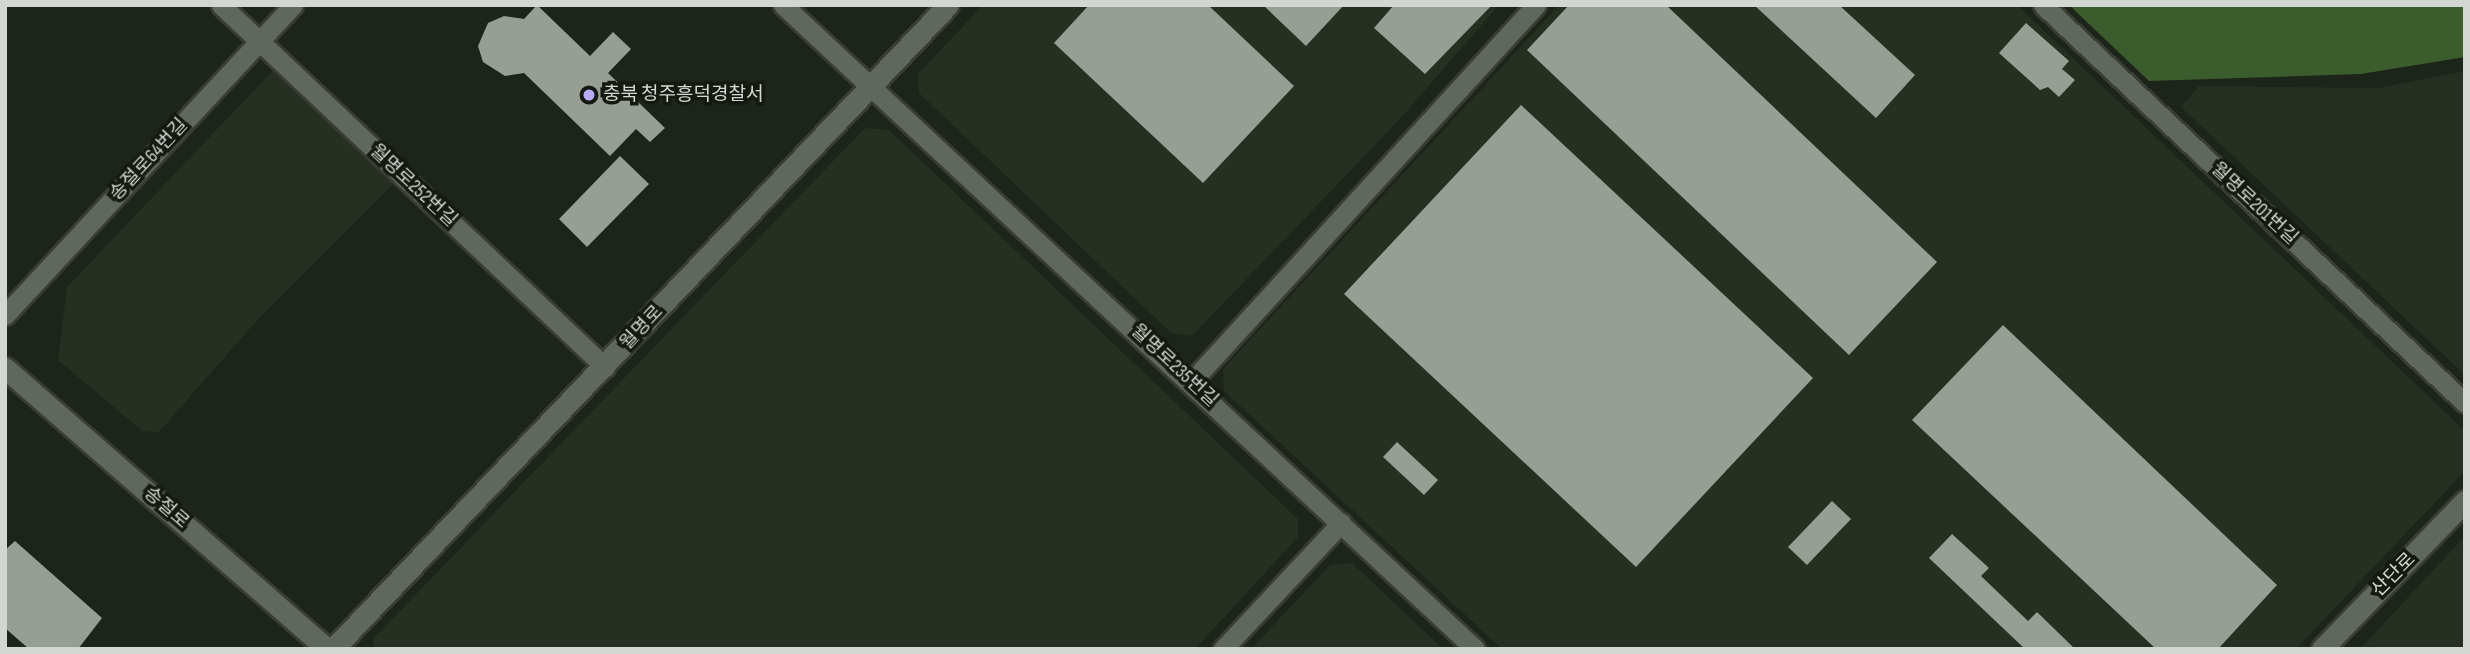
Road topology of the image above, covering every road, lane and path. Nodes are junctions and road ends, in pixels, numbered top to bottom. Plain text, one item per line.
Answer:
1 (221, 5) edge
2 (293, 5) edge
3 (783, 5) edge
4 (948, 5) edge
5 (1536, 5) edge
6 (2043, 5) edge
7 (258, 41) junction
8 (870, 87) junction
9 (5, 315) edge
10 (605, 367) junction
11 (5, 368) edge
12 (1191, 382) junction
13 (2465, 403) edge
14 (2465, 501) edge
15 (1341, 523) junction
16 (327, 649) edge
17 (333, 649) edge
18 (1223, 649) edge
19 (1475, 649) edge
20 (2322, 649) edge

1 - 7 street, 월명로252번길
2 - 7 street, 송절로64번길
3 - 8 street, 월명로235번길
4 - 8 street, 월명로
5 - 12 street
6 - 13 street, 월명로201번길
7 - 9 street, 송절로64번길
7 - 10 street, 월명로252번길
8 - 10 street, 월명로
8 - 12 street, 월명로235번길
10 - 17 street, 월명로
11 - 16 street, 송절로
12 - 15 street, 월명로235번길
14 - 20 street, 산단로
15 - 18 street
15 - 19 street, 월명로235번길

